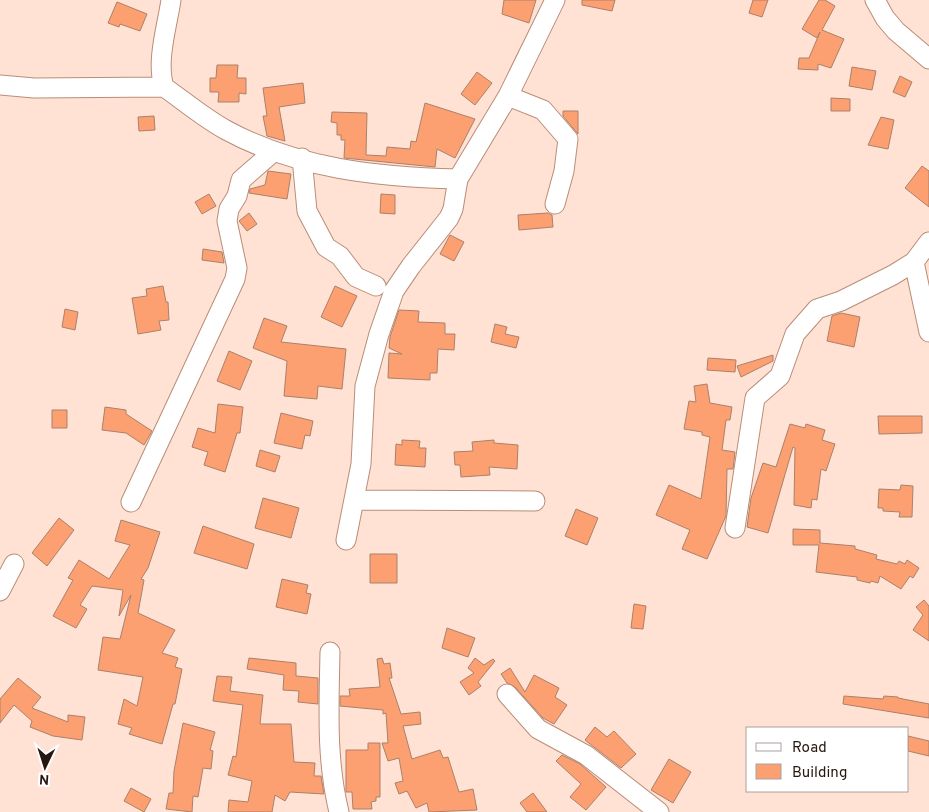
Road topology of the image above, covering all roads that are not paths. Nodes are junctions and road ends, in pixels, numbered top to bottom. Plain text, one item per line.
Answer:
1 (171, 0) edge
2 (555, 0) edge
3 (875, 0) edge
4 (927, 52) edge
5 (0, 85) edge
6 (164, 87) junction
7 (508, 96) junction
8 (272, 152) junction
9 (302, 158) junction
10 (458, 179) junction
11 (555, 204) dead end
12 (929, 242) edge
13 (914, 262) junction
14 (376, 286) dead end
15 (929, 332) edge
16 (356, 500) junction
17 (535, 501) dead end
18 (131, 502) dead end
19 (735, 528) dead end
20 (346, 540) dead end
21 (14, 564) dead end
22 (0, 591) edge
23 (330, 652) dead end
24 (507, 694) dead end
25 (339, 812) edge
26 (659, 812) edge

1 - 6 street
2 - 7 street
3 - 4 street
5 - 6 street
6 - 8 street
7 - 10 street
7 - 11 street
8 - 9 street
8 - 18 street
9 - 10 street
9 - 14 street
10 - 16 street
12 - 13 street
13 - 15 street
13 - 19 street
16 - 17 street
16 - 20 street
21 - 22 street
23 - 25 street
24 - 26 street

